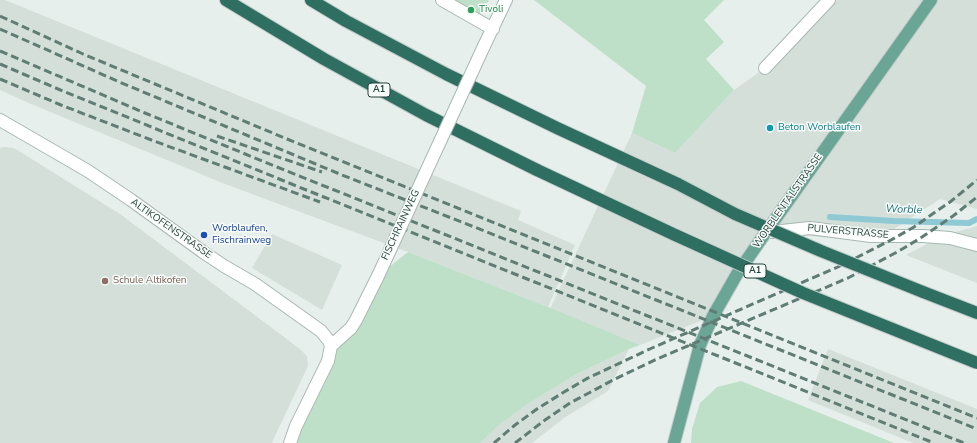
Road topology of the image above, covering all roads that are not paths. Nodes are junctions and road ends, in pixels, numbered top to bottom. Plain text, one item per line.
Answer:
1 (226, 0) edge
2 (311, 0) edge
3 (442, 0) edge
4 (506, 0) edge
5 (829, 0) edge
6 (932, 0) edge
7 (493, 28) junction
8 (764, 68) dead end
9 (1, 121) edge
10 (766, 232) junction
11 (977, 245) edge
12 (977, 313) edge
13 (331, 346) junction
14 (977, 363) edge
15 (290, 443) edge
16 (674, 443) edge

1 - 14 highway, A1, bridge
2 - 12 highway, bridge
3 - 7 street
4 - 7 street, FISCHRAINWEG
5 - 8 street
6 - 10 main road, WORBLENTALSTRASSE
7 - 13 street, FISCHRAINWEG, bridge
9 - 13 street, ALTIKOFENSTRASSE
10 - 11 street, PULVERSTRASSE
10 - 16 main road, WORBLENTALSTRASSE
13 - 15 street

